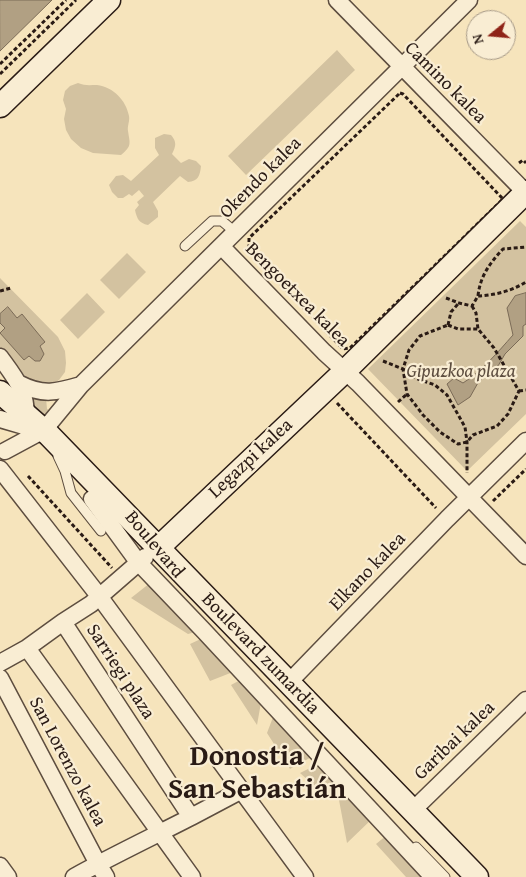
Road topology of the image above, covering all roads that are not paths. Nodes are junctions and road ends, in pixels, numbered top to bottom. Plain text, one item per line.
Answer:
1 (109, 0) edge
2 (337, 0) edge
3 (469, 0) edge
4 (401, 67) junction
5 (0, 106) edge
6 (526, 193) edge
7 (235, 232) junction
8 (185, 246) dead end
9 (221, 246) junction
10 (0, 357) edge
11 (345, 371) junction
12 (81, 385) junction
13 (10, 388) edge
14 (0, 419) edge
15 (36, 426) junction
16 (526, 441) edge
17 (3, 453) edge
18 (0, 469) edge
19 (469, 497) junction
20 (92, 499) dead end
21 (101, 531) dead end
22 (158, 548) junction
23 (526, 556) edge
24 (138, 562) junction
25 (100, 596) junction
26 (63, 622) junction
27 (26, 648) junction
28 (0, 663) edge
29 (296, 675) dead end
30 (0, 678) edge
31 (526, 700) edge
32 (242, 790) junction
33 (412, 811) junction
34 (191, 817) junction
35 (389, 820) dead end
36 (160, 833) junction
37 (0, 866) edge
38 (102, 871) edge
39 (8, 877) edge
40 (74, 877) edge
41 (192, 877) edge
42 (305, 877) edge
43 (433, 877) edge
44 (445, 877) edge
45 (477, 877) edge

1 - 5 main road
2 - 4 street, Camino kalea
3 - 4 street, Okendo kalea
4 - 6 street, Camino kalea
4 - 7 street, Okendo kalea
6 - 11 main road
7 - 8 lane
7 - 9 street, Okendo kalea
9 - 11 street, Bengoetxea kalea
9 - 12 street, Okendo kalea
10 - 13 street
11 - 19 street
11 - 22 main road, Legazpi kalea
12 - 13 street, Okendo kalea
12 - 15 street, Okendo kalea
13 - 15 main road, Boulevard zumardia
14 - 15 street
15 - 17 street
15 - 21 lane
15 - 22 main road, Boulevard zumardia
16 - 19 street
18 - 25 street
19 - 23 street
19 - 29 street, Elkano kalea
20 - 24 street, Boulevard
22 - 24 street
22 - 33 main road, Boulevard zumardia
24 - 25 street
24 - 43 street, Boulevard
25 - 26 street
25 - 32 street
26 - 27 street, Sarriegi plaza
26 - 34 street, Sarriegi plaza
27 - 28 street, Sarriegi plaza
27 - 36 street
30 - 38 street, San Lorenzo kalea
31 - 33 street, Garibai kalea
32 - 34 street
32 - 42 street
33 - 45 main road, Boulevard zumardia
34 - 36 street
35 - 44 lane
36 - 38 street
36 - 41 street
37 - 39 street
38 - 40 street

